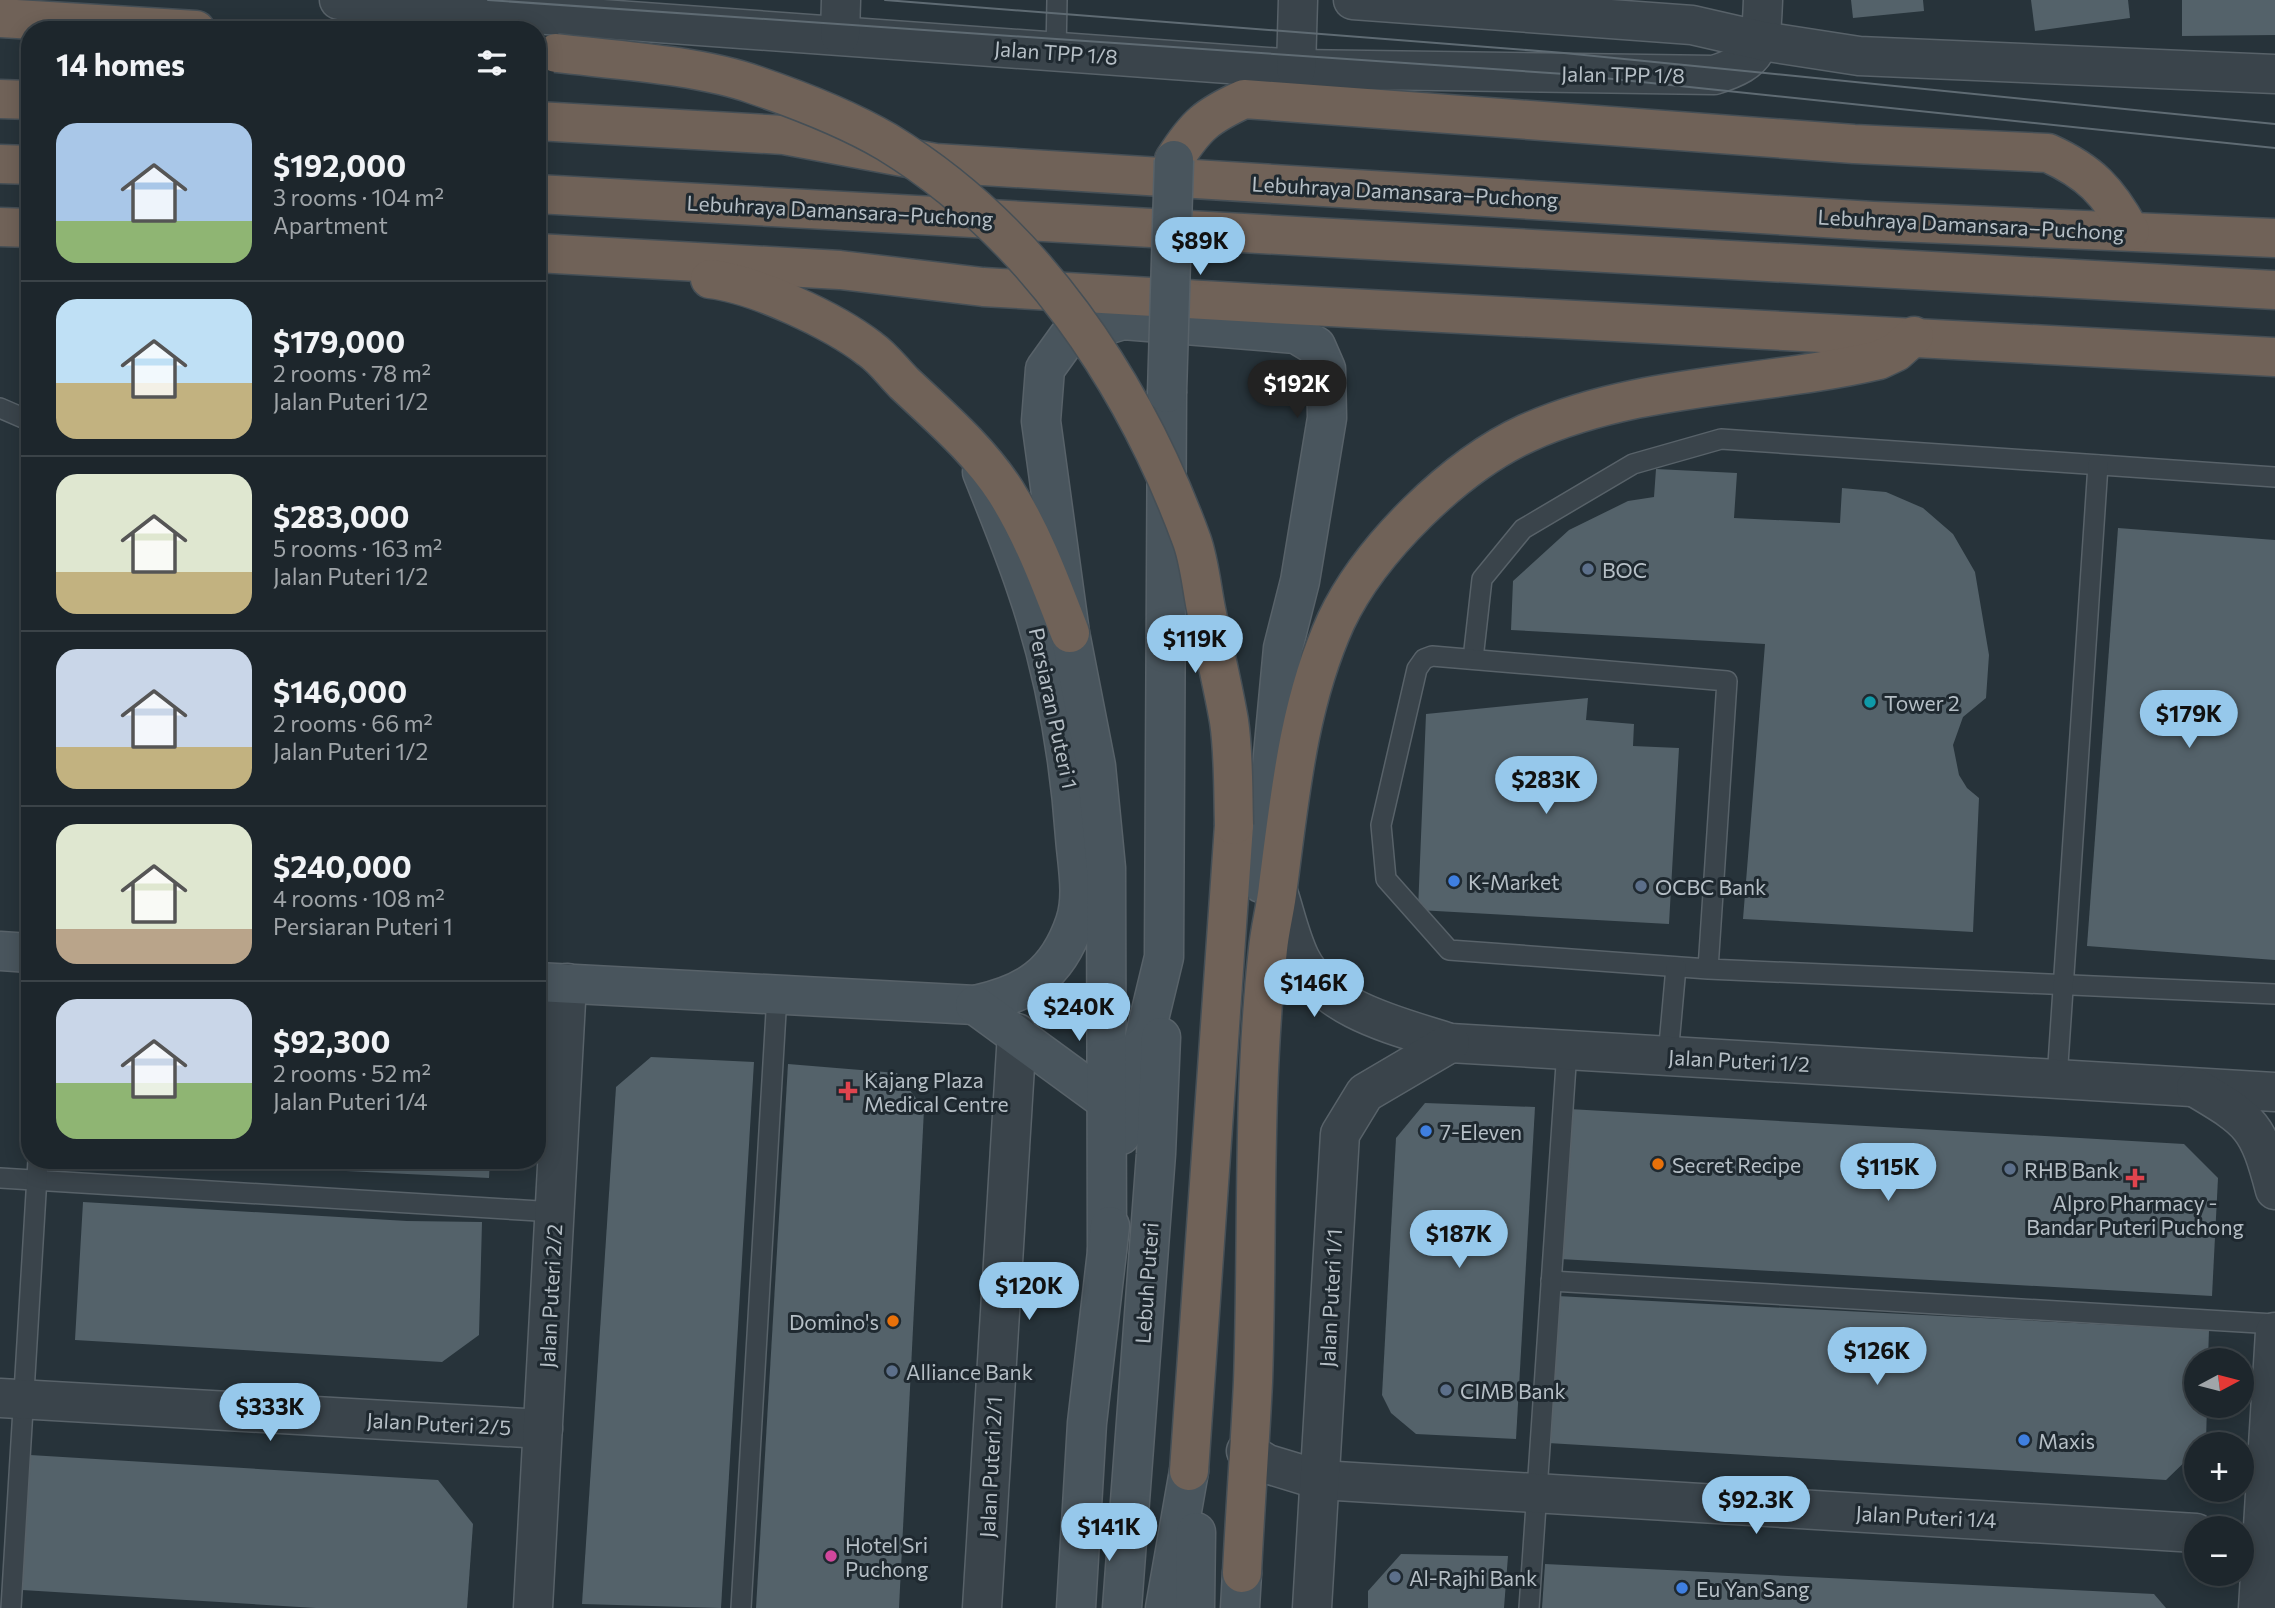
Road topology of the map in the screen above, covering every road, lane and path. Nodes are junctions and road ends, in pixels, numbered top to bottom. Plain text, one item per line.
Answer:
1 (1057, 0) edge
2 (1298, 0) edge
3 (1353, 0) edge
4 (1763, 0) edge
5 (359, 1) edge
6 (601, 9) edge
7 (841, 17) edge
8 (0, 18) edge
9 (49, 21) edge
10 (1762, 41) junction
11 (546, 52) edge
12 (1056, 53) junction
13 (1296, 69) junction
14 (2275, 74) edge
15 (0, 99) edge
16 (21, 100) edge
17 (546, 122) edge
18 (1174, 160) joint
19 (0, 164) edge
20 (21, 165) edge
21 (546, 194) edge
22 (0, 227) edge
23 (21, 228) edge
24 (2130, 232) junction
25 (2275, 238) edge
26 (546, 253) edge
27 (649, 258) junction
28 (2275, 290) edge
29 (1914, 336) junction
30 (2275, 357) edge
31 (0, 408) edge
32 (21, 417) edge
33 (973, 449) junction
34 (2098, 465) junction
35 (2275, 477) edge
36 (1070, 633) junction
37 (1473, 659) junction
38 (1278, 891) junction
39 (1268, 948) junction
40 (0, 951) edge
41 (21, 952) edge
42 (1164, 957) junction
43 (1676, 967) junction
44 (1708, 969) junction
45 (552, 982) edge
46 (2061, 984) junction
47 (2275, 994) edge
48 (777, 995) junction
49 (975, 1005) junction
50 (1017, 1033) junction
51 (1450, 1044) junction
52 (1567, 1050) junction
53 (1668, 1056) junction
54 (2057, 1079) junction
55 (2194, 1087) junction
56 (2275, 1092) edge
57 (1105, 1100) junction
58 (38, 1169) edge
59 (0, 1178) edge
60 (37, 1180) junction
61 (2275, 1190) edge
62 (555, 1212) junction
63 (1107, 1250) junction
64 (1551, 1281) junction
65 (2275, 1324) edge
66 (2275, 1332) edge
67 (12, 1399) edge
68 (543, 1429) junction
69 (1247, 1451) junction
70 (1189, 1471) junction
71 (1320, 1480) junction
72 (1536, 1493) junction
73 (2184, 1531) edge
74 (2260, 1536) edge
75 (1241, 1591) edge
76 (11, 1608) edge
77 (533, 1608) edge
78 (741, 1608) edge
79 (982, 1608) edge
80 (1076, 1608) edge
81 (1122, 1608) edge
82 (1165, 1608) edge
83 (1195, 1608) edge
84 (1312, 1608) edge
85 (1529, 1608) edge
86 (2258, 1608) edge

1 - 12 lane
2 - 13 street
3 - 10 street
4 - 10 street
5 - 6 street, Jalan TPP 1/8
6 - 7 street, Jalan TPP 1/8
7 - 12 street, Jalan TPP 1/8
8 - 9 highway
10 - 13 street, Jalan TPP 1/8
10 - 14 street
11 - 70 highway, bridge
12 - 13 street, Jalan TPP 1/8
15 - 16 highway
17 - 24 highway, Lebuhraya Damansara–Puchong
18 - 24 highway
18 - 42 main road, bridge
19 - 20 highway
21 - 28 highway, Lebuhraya Damansara–Puchong
22 - 23 highway
24 - 25 highway, Lebuhraya Damansara–Puchong
26 - 27 highway
27 - 29 highway
27 - 33 highway
29 - 30 highway
29 - 38 highway
31 - 32 lane
33 - 36 highway
33 - 49 main road, Persiaran Puteri 1
34 - 35 lane
34 - 37 lane
34 - 46 lane
36 - 39 main road
36 - 57 main road
37 - 43 lane
37 - 44 lane
38 - 39 highway
38 - 51 street, Jalan Puteri 1/2
39 - 69 highway
40 - 41 main road
42 - 63 main road
42 - 81 main road, Lebuh Puteri
43 - 44 lane
43 - 53 lane
44 - 46 lane
45 - 48 main road, Persiaran Puteri 1
45 - 62 street, Jalan Puteri 2/2
46 - 47 lane
46 - 54 lane
48 - 49 main road, Persiaran Puteri 1
48 - 78 lane
49 - 50 main road
50 - 57 main road
50 - 79 street, Jalan Puteri 2/1
51 - 52 street, Jalan Puteri 1/2
51 - 71 street, Jalan Puteri 1/1
52 - 53 street, Jalan Puteri 1/2
52 - 64 lane
53 - 54 street, Jalan Puteri 1/2
54 - 55 street, Jalan Puteri 1/2
55 - 56 street, Jalan Puteri 1/2
55 - 61 street
57 - 63 main road
58 - 60 lane
59 - 60 lane
60 - 62 lane
60 - 67 lane
62 - 68 street, Jalan Puteri 2/2
63 - 80 main road
64 - 65 lane
64 - 72 lane
66 - 74 street
67 - 68 street, Jalan Puteri 2/5
67 - 76 lane
68 - 77 street, Jalan Puteri 2/2
69 - 71 street, Jalan Puteri 1/4
69 - 75 highway
70 - 82 main road
70 - 83 main road
71 - 72 street, Jalan Puteri 1/4
71 - 84 street, Jalan Puteri 1/1
72 - 73 street, Jalan Puteri 1/4
72 - 85 lane
74 - 86 street

